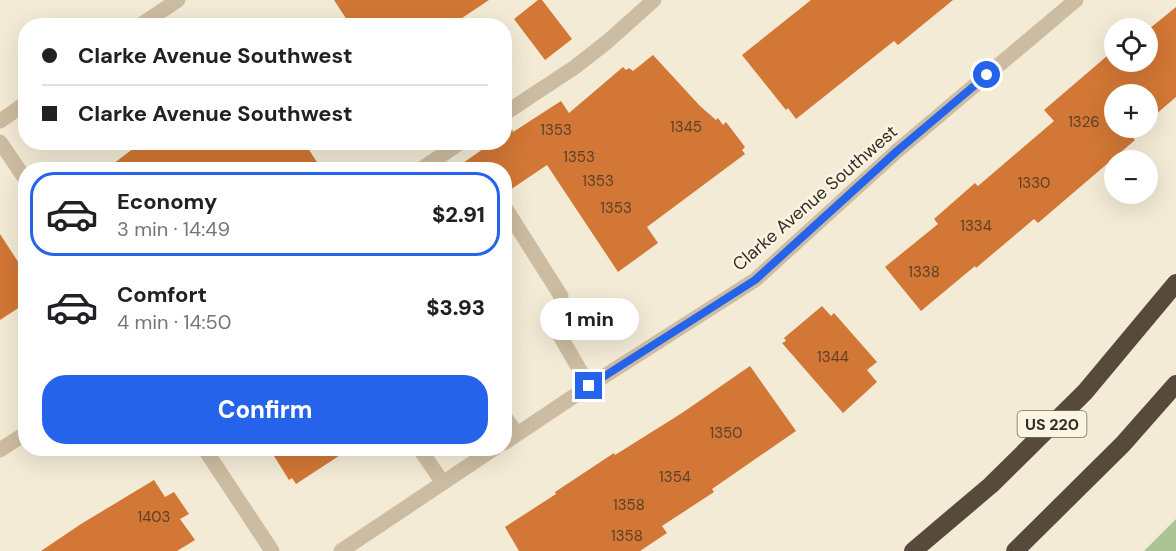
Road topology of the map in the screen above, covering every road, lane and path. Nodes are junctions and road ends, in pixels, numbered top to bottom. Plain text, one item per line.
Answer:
1 (178, 0) edge
2 (654, 0) edge
3 (1076, 0) edge
4 (151, 18) edge
5 (512, 108) edge
6 (18, 109) edge
7 (0, 121) edge
8 (0, 142) edge
9 (449, 150) edge
10 (432, 162) edge
11 (18, 168) edge
12 (512, 219) edge
13 (1176, 283) edge
14 (1176, 384) edge
15 (589, 386) junction
16 (18, 438) edge
17 (512, 438) edge
18 (0, 450) edge
19 (209, 456) edge
20 (424, 456) edge
21 (483, 456) edge
22 (443, 483) junction
23 (272, 551) edge
24 (341, 551) edge
25 (913, 551) edge
26 (1015, 551) edge

1 - 4 street
2 - 5 street
3 - 15 street, Clarke Avenue Southwest
6 - 7 street
8 - 11 street
9 - 10 street
12 - 15 street
13 - 25 highway, US 220
14 - 26 highway
15 - 17 street, Clarke Avenue Southwest
16 - 18 street
19 - 23 street
20 - 22 street
21 - 22 street
22 - 24 street

